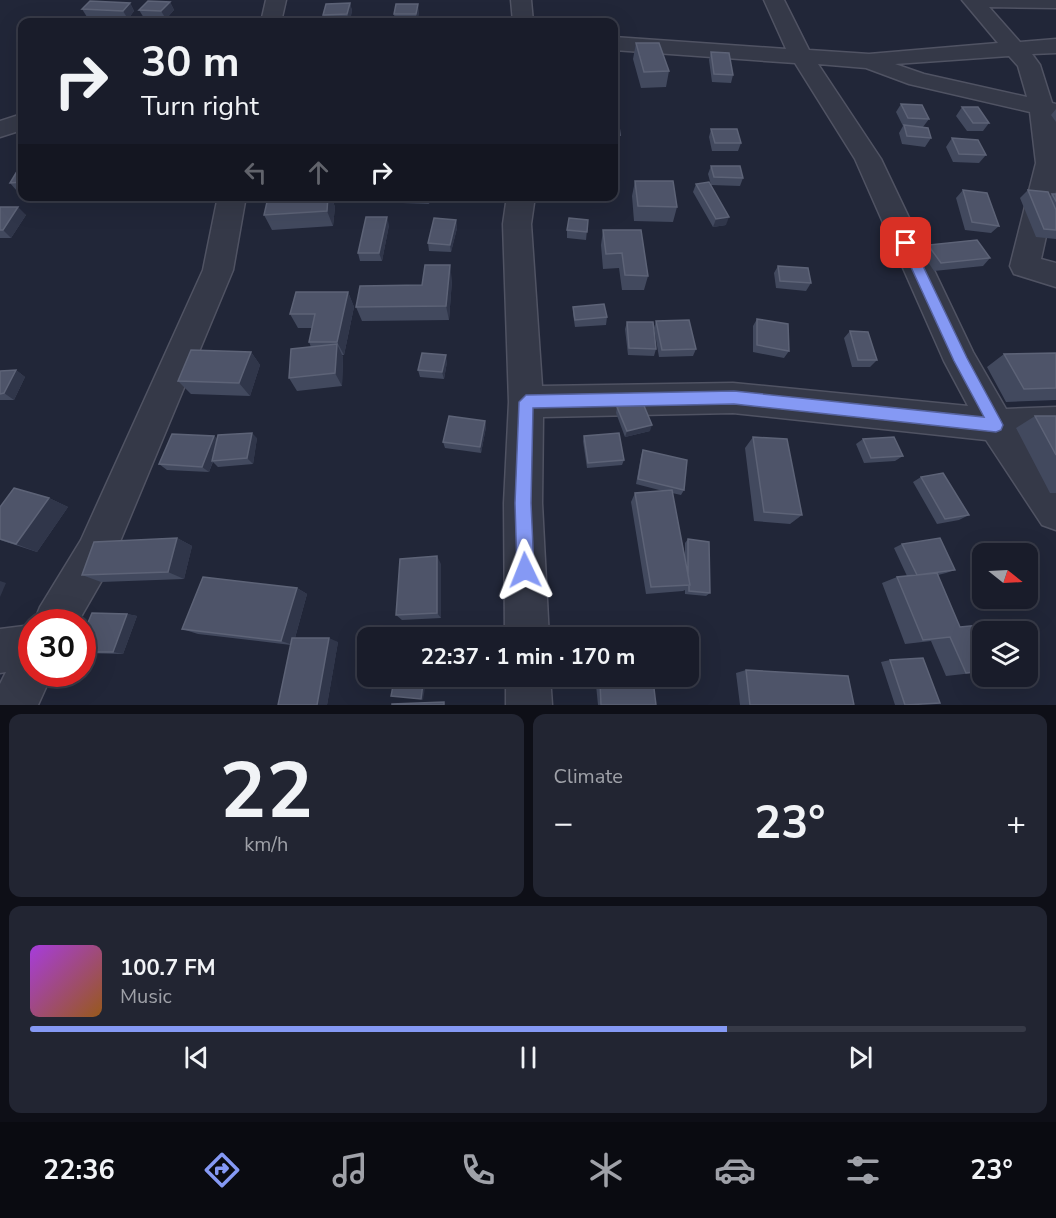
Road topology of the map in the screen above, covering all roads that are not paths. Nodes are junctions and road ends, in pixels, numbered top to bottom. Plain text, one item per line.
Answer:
1 (276, 0) edge
2 (521, 0) edge
3 (774, 0) edge
4 (972, 0) edge
5 (1056, 2) edge
6 (272, 18) edge
7 (523, 18) edge
8 (618, 44) edge
9 (1056, 46) edge
10 (1017, 49) junction
11 (805, 59) junction
12 (869, 61) junction
13 (1049, 108) edge
14 (18, 123) edge
15 (0, 129) edge
16 (231, 201) edge
17 (520, 201) edge
18 (1056, 275) edge
19 (526, 402) junction
20 (1056, 423) edge
21 (996, 425) junction
22 (1056, 511) edge
23 (63, 609) edge
24 (527, 627) edge
25 (18, 649) edge
26 (0, 651) edge
27 (23, 687) edge
28 (528, 687) edge
29 (14, 705) edge
30 (529, 705) edge

1 - 6 street
2 - 7 street
3 - 11 street
4 - 5 street
4 - 10 street
8 - 11 street
9 - 10 street
10 - 12 street
10 - 13 street
11 - 12 street
11 - 21 street
12 - 13 street
13 - 18 street
14 - 15 street
16 - 23 street
17 - 19 street
19 - 21 street
19 - 24 street
20 - 21 street
21 - 22 street
25 - 26 street
27 - 29 street
28 - 30 street

